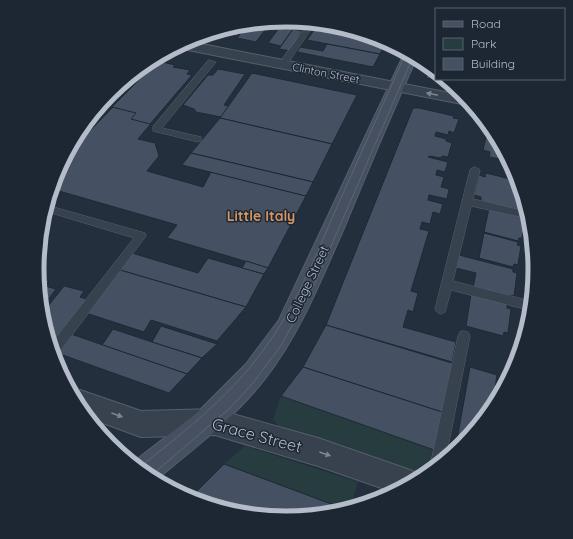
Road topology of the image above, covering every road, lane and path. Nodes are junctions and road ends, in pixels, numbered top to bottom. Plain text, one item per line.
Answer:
1 (309, 28) edge
2 (191, 46) edge
3 (408, 59) edge
4 (212, 62) dead end
5 (283, 64) junction
6 (396, 87) junction
7 (460, 100) edge
8 (198, 139) dead end
9 (475, 170) dead end
10 (468, 201) junction
11 (51, 210) edge
12 (522, 214) edge
13 (446, 284) junction
14 (526, 305) edge
15 (441, 309) dead end
16 (464, 336) dead end
17 (57, 347) edge
18 (85, 404) edge
19 (207, 421) junction
20 (439, 458) edge
21 (148, 468) edge
22 (402, 483) edge

1 - 5 lane
2 - 5 street, Clinton Street
3 - 6 main road, College Street
4 - 8 lane
5 - 6 street, Clinton Street
7 -> 6 street, Clinton Street
6 - 19 main road, College Street
9 - 10 lane
10 - 12 lane
10 - 13 lane
11 - 17 lane
13 - 14 lane
13 - 15 lane
16 - 20 lane
18 -> 19 street, Grace Street
19 - 21 main road, College Street
19 -> 22 street, Grace Street

